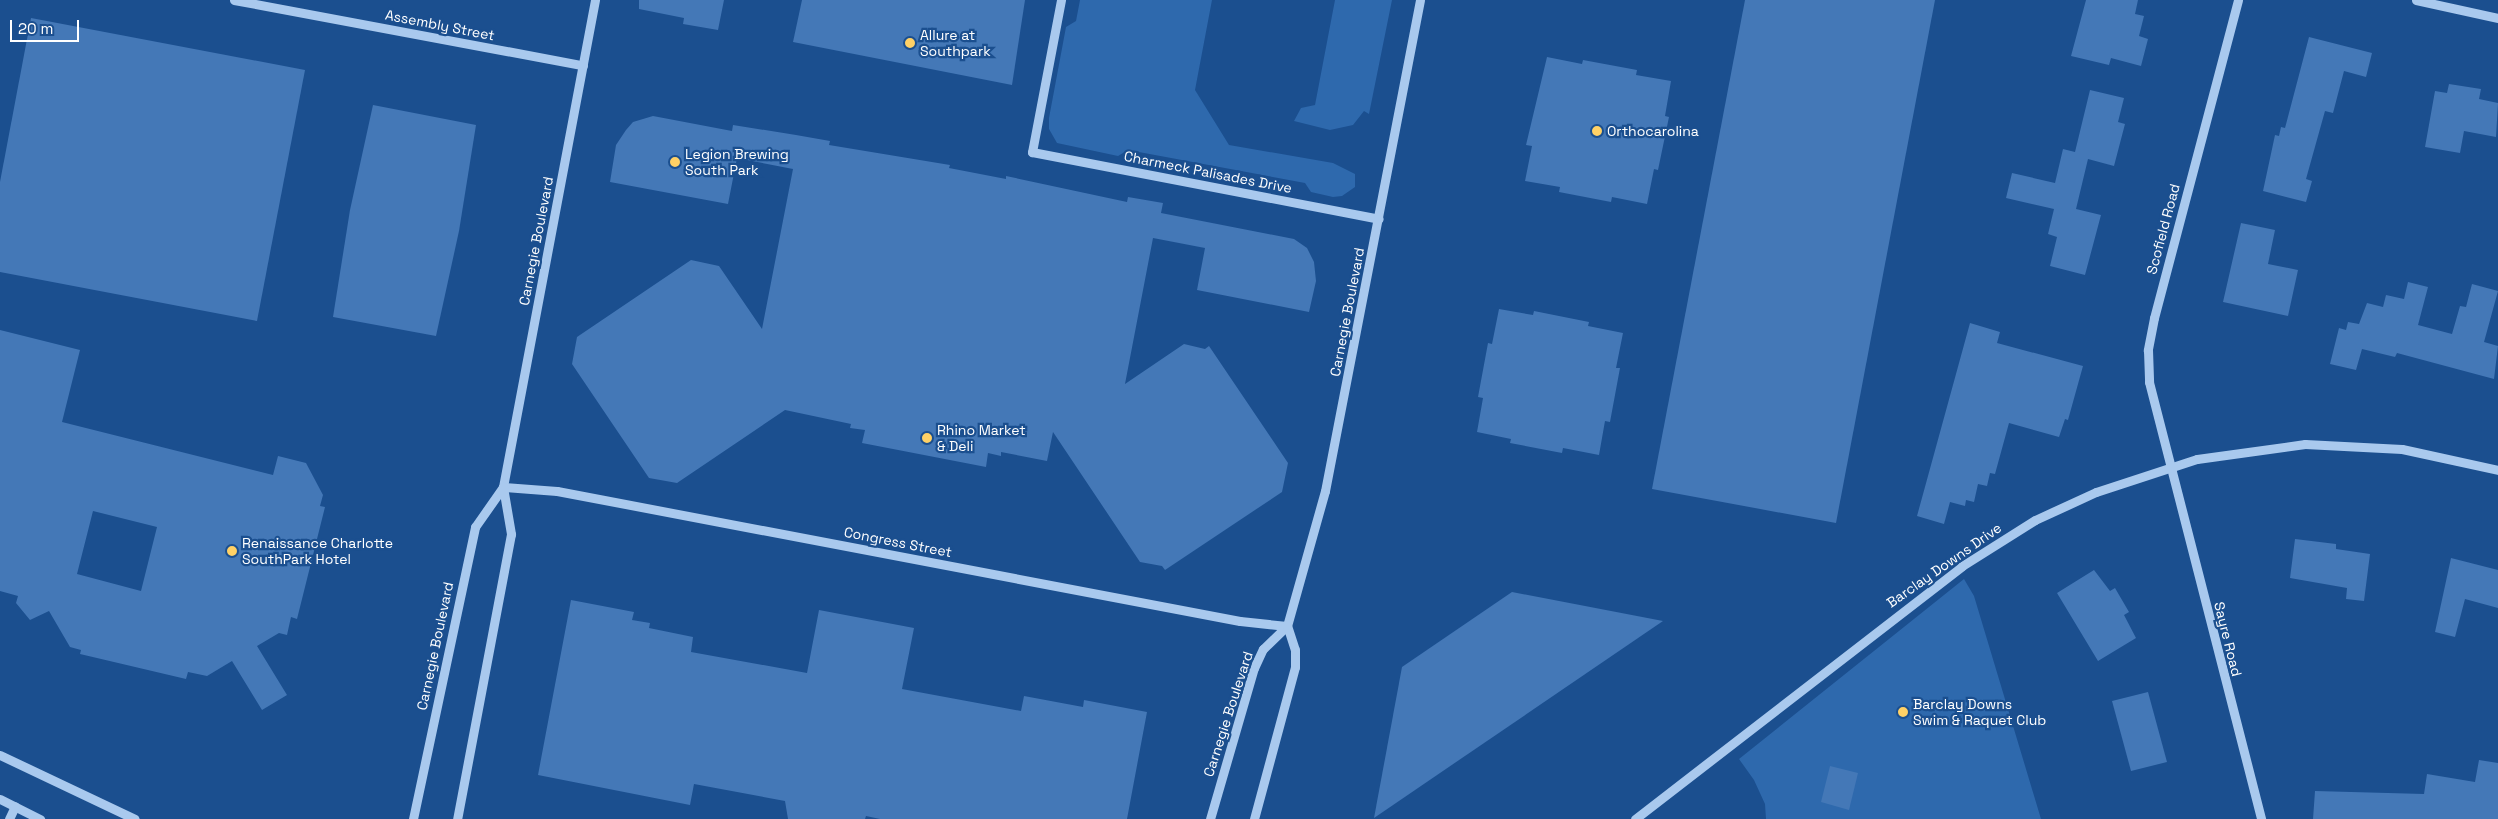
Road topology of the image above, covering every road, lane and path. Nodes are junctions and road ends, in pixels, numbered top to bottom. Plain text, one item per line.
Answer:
1 (234, 0) edge
2 (595, 0) edge
3 (1061, 0) edge
4 (1420, 0) edge
5 (2238, 0) edge
6 (2416, 0) edge
7 (2498, 18) edge
8 (583, 65) junction
9 (1379, 219) junction
10 (2169, 467) junction
11 (2498, 470) edge
12 (503, 488) junction
13 (1287, 626) junction
14 (0, 755) edge
15 (0, 799) edge
16 (15, 806) junction
17 (9, 819) edge
18 (40, 819) edge
19 (135, 819) edge
20 (413, 819) edge
21 (457, 819) edge
22 (1210, 819) edge
23 (1254, 819) edge
24 (1635, 819) edge
25 (2261, 819) edge

1 - 8 street, Assembly Street
2 - 8 street, Carnegie Boulevard
3 - 9 street, Charmeck Palisades Drive
4 - 9 street, Carnegie Boulevard
5 - 10 street, Scofield Road
6 - 7 street
8 - 12 street, Carnegie Boulevard
9 - 13 street, Carnegie Boulevard
10 - 11 street, Barclay Downs Drive
10 - 24 street, Barclay Downs Drive
10 - 25 street, Sayre Road
12 - 13 street, Congress Street
12 - 20 street, Carnegie Boulevard
12 - 21 street, Carnegie Boulevard
13 - 22 street, Carnegie Boulevard
13 - 23 street
14 - 19 street
15 - 16 street
16 - 17 street
16 - 18 street

